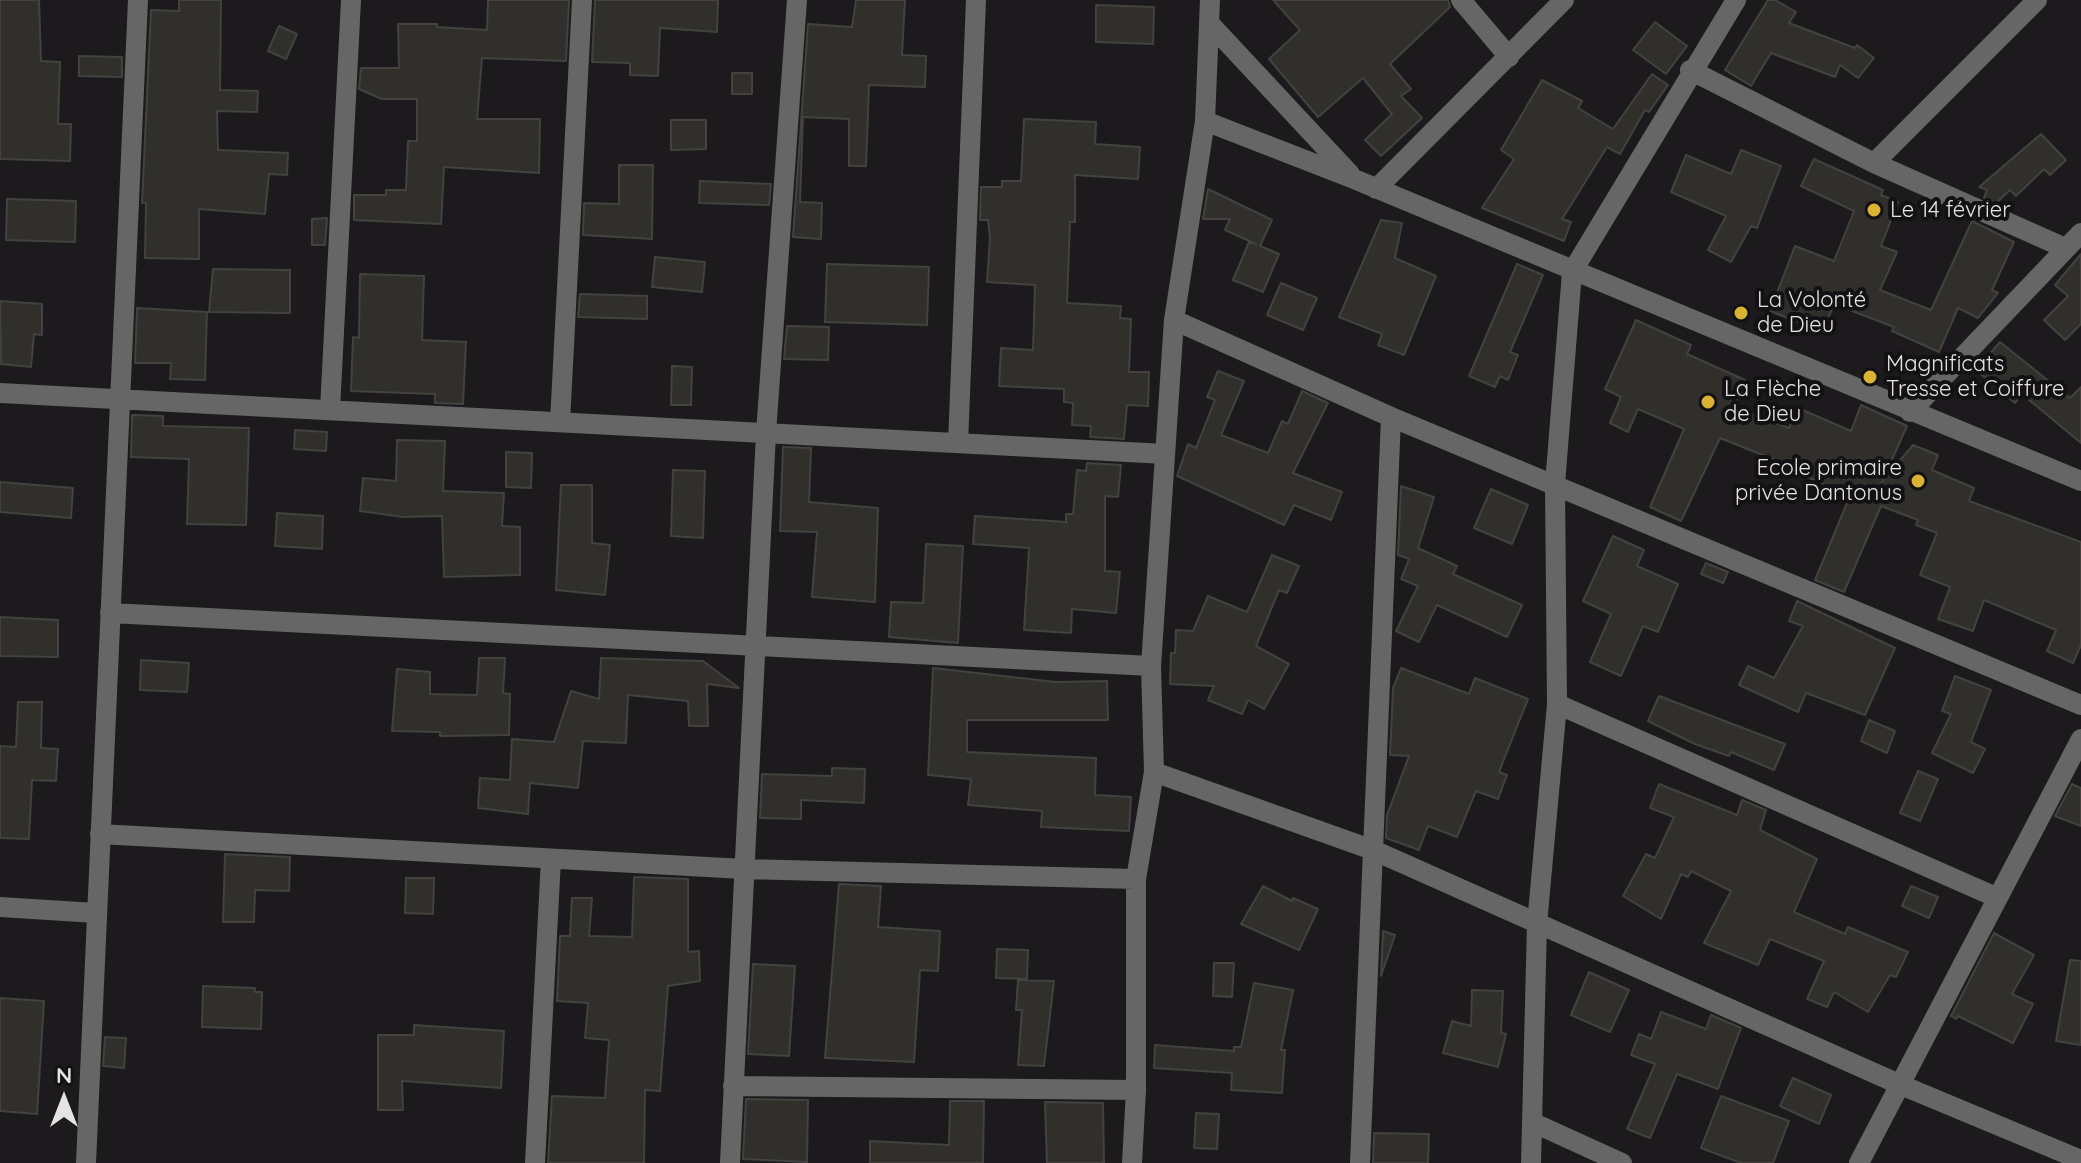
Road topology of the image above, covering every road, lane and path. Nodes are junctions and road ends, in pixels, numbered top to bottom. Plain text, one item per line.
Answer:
1 (138, 0) edge
2 (351, 0) edge
3 (582, 0) edge
4 (797, 0) edge
5 (976, 0) edge
6 (1210, 0) edge
7 (1461, 0) edge
8 (1564, 0) edge
9 (1736, 0) edge
10 (2037, 0) edge
11 (1211, 25) junction
12 (1509, 57) junction
13 (1690, 70) junction
14 (1205, 121) junction
15 (1874, 163) junction
16 (1354, 179) junction
17 (1376, 189) junction
18 (2081, 233) edge
19 (2065, 248) junction
20 (1572, 272) junction
21 (1174, 320) junction
22 (0, 393) edge
23 (120, 399) junction
24 (330, 410) junction
25 (1910, 412) junction
26 (1391, 417) junction
27 (560, 422) junction
28 (766, 433) junction
29 (958, 443) junction
30 (1165, 454) junction
31 (2081, 481) edge
32 (1555, 484) junction
33 (110, 613) junction
34 (755, 648) junction
35 (1151, 666) junction
36 (1557, 704) junction
37 (2081, 705) edge
38 (2081, 739) edge
39 (1154, 772) junction
40 (100, 834) junction
41 (1373, 850) junction
42 (551, 859) junction
43 (744, 869) junction
44 (1136, 879) junction
45 (1998, 898) junction
46 (0, 907) edge
47 (96, 913) junction
48 (1537, 924) junction
49 (1901, 1085) junction
50 (733, 1086) junction
51 (1136, 1090) junction
52 (1534, 1123) junction
53 (2081, 1160) edge
54 (86, 1163) edge
55 (535, 1163) edge
56 (730, 1163) edge
57 (1132, 1163) edge
58 (1360, 1163) edge
59 (1531, 1163) edge
60 (1622, 1163) edge
61 (1859, 1163) edge

1 - 23 street
2 - 24 street
3 - 27 street
4 - 28 street
5 - 29 street
6 - 11 street
7 - 12 street
8 - 12 street
9 - 13 street
10 - 15 street
11 - 14 street
11 - 16 street
12 - 17 street
13 - 15 street
13 - 20 street
14 - 16 street
14 - 21 street
15 - 19 street
16 - 17 street
17 - 20 street
18 - 19 street
19 - 25 street
20 - 25 street
20 - 32 street
21 - 26 street
21 - 30 street
22 - 23 street
23 - 24 street
23 - 33 street
24 - 27 street
25 - 31 street
26 - 32 street
26 - 41 street
27 - 28 street
28 - 29 street
28 - 34 street
29 - 30 street
30 - 35 street
32 - 36 street
32 - 37 street
33 - 34 street
33 - 40 street
34 - 35 street
34 - 43 street
35 - 39 street
36 - 45 street
36 - 48 street
38 - 45 street
39 - 41 street
39 - 44 street
40 - 42 street
40 - 47 street
41 - 48 street
41 - 58 street
42 - 43 street
42 - 55 street
43 - 44 street
43 - 50 street
44 - 51 street
45 - 49 street
46 - 47 street
47 - 54 street
48 - 49 street
48 - 52 street
49 - 53 street
49 - 61 street
50 - 51 street
50 - 56 street
51 - 57 street
52 - 59 street
52 - 60 street

